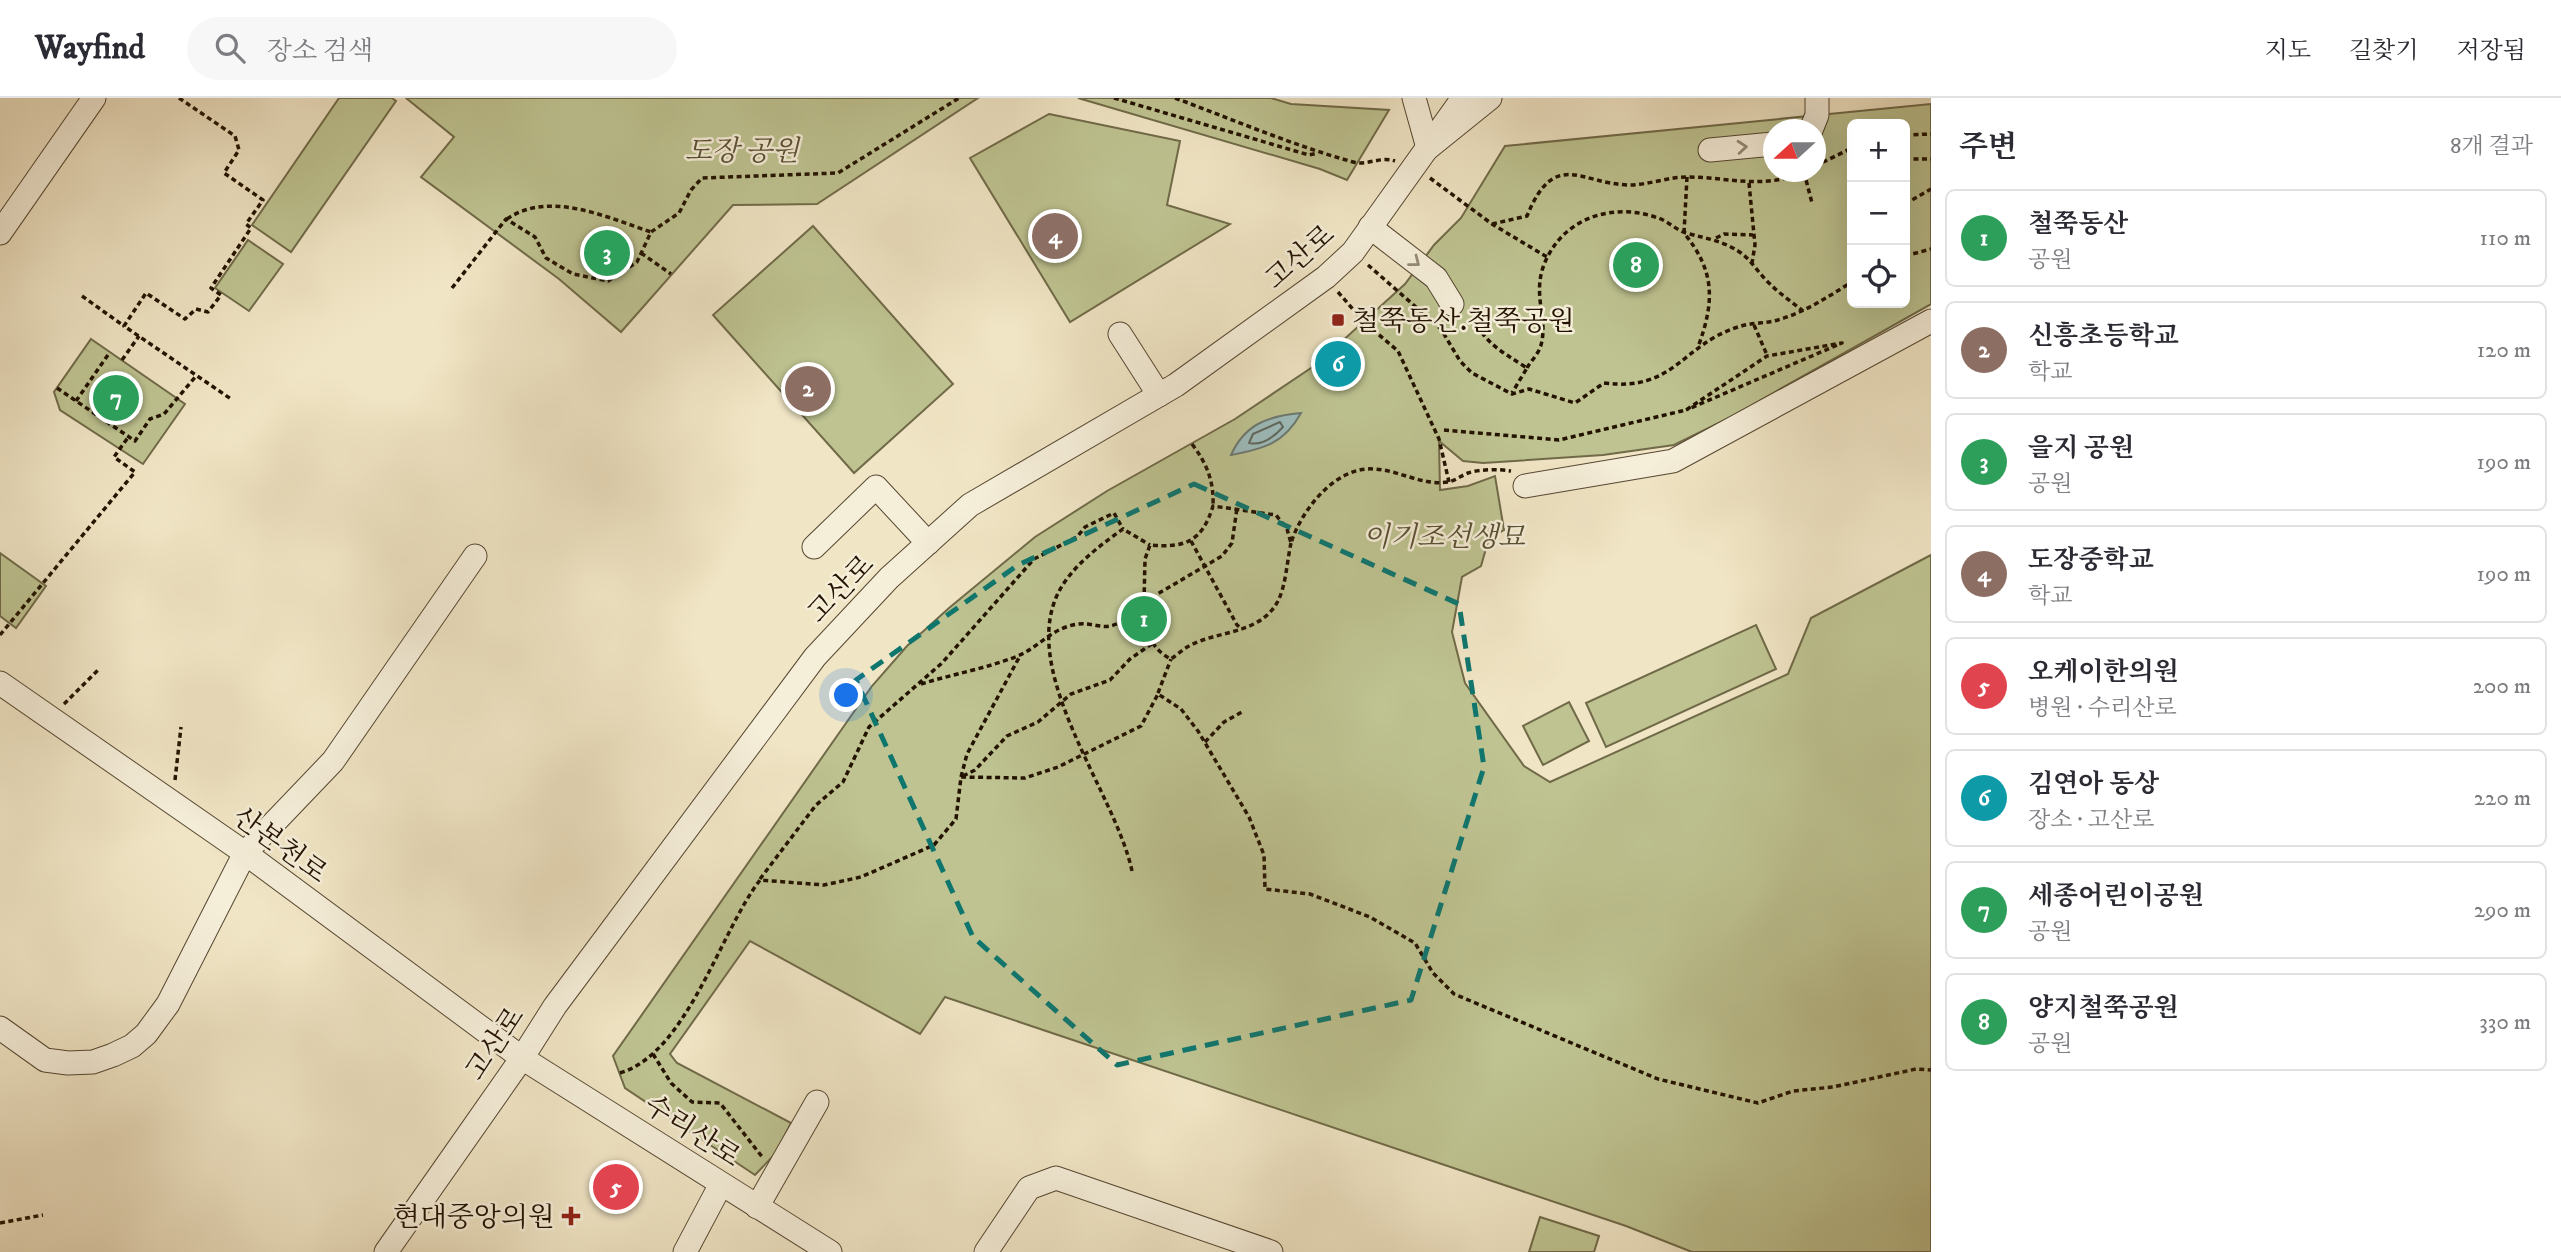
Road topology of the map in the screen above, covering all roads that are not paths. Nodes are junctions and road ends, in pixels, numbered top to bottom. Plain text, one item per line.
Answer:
1 (94, 98) edge
2 (1414, 98) edge
3 (1463, 98) edge
4 (1490, 98) edge
5 (1817, 98) edge
6 (1815, 119) edge
7 (1763, 145) edge
8 (1428, 148) junction
9 (1710, 150) dead end
10 (1370, 227) junction
11 (0, 233) edge
12 (1462, 307) road end
13 (1931, 321) edge
14 (1120, 334) dead end
15 (1159, 395) junction
16 (1525, 485) road end
17 (928, 543) junction
18 (814, 547) dead end
19 (475, 556) dead end
20 (0, 683) edge
21 (245, 853) junction
22 (0, 1028) edge
23 (522, 1058) junction
24 (817, 1102) dead end
25 (721, 1184) junction
26 (757, 1207) junction
27 (386, 1252) edge
28 (685, 1252) edge
29 (830, 1252) edge
30 (986, 1252) edge
31 (1271, 1252) edge

1 - 11 street
2 - 8 street
3 - 8 street, 고산로
4 - 8 street
5 - 6 street
9 -> 7 street
8 - 10 street, 고산로
10 -> 12 street
10 - 15 street, 고산로
13 - 16 street
14 - 15 street
15 - 17 street, 고산로
17 - 18 street
17 - 23 street, 고산로
19 - 21 street
20 - 21 street, 산본천로
21 - 22 street
21 - 23 street, 산본천로
23 - 25 street, 수리산로
23 - 27 street, 고산로
24 - 26 street
25 - 26 street, 수리산로
25 - 28 street
26 - 29 street, 수리산로
30 - 31 street

